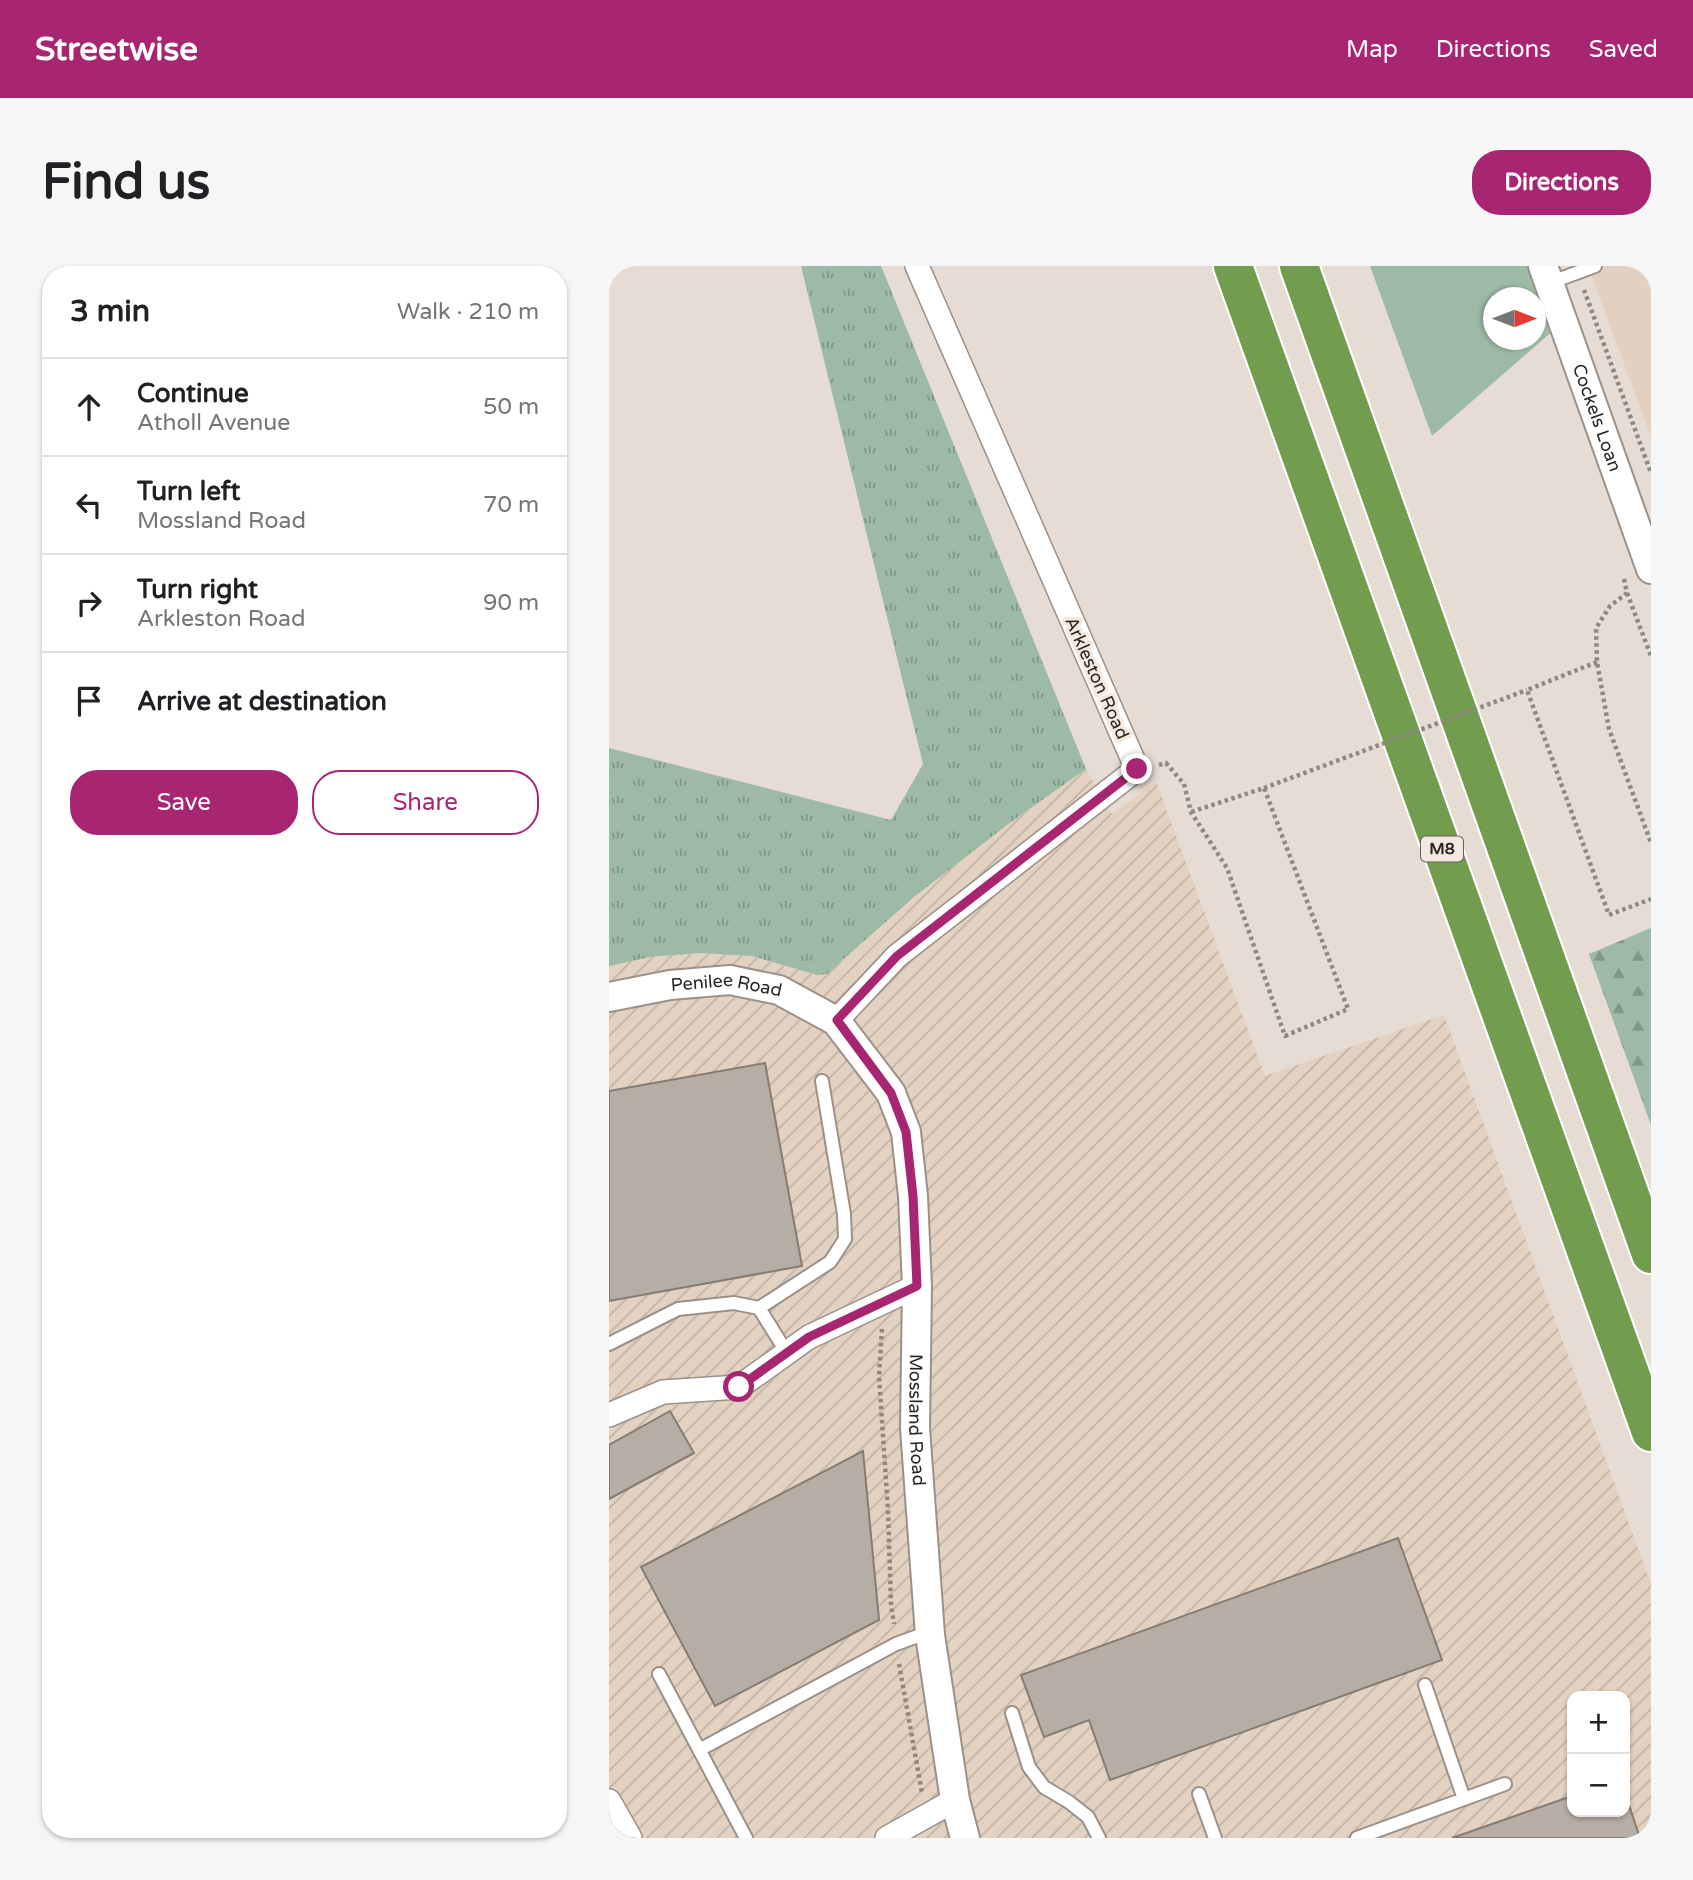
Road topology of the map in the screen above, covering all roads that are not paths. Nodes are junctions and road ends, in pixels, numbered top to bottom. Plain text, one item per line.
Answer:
1 (916, 266) edge
2 (1233, 266) edge
3 (1299, 266) edge
4 (1595, 266) edge
5 (1546, 275) edge
6 (1651, 569) edge
7 (609, 997) edge
8 (837, 1020) junction
9 (822, 1081) dead end
10 (1651, 1254) edge
11 (917, 1286) junction
12 (759, 1308) junction
13 (609, 1344) edge
14 (787, 1353) junction
15 (609, 1415) edge
16 (1651, 1432) edge
17 (930, 1632) junction
18 (659, 1674) dead end
19 (1425, 1685) dead end
20 (1012, 1713) dead end
21 (699, 1749) junction
22 (1505, 1784) dead end
23 (1199, 1794) dead end
24 (1464, 1799) junction
25 (955, 1800) junction
26 (609, 1801) edge
27 (630, 1838) edge
28 (746, 1838) edge
29 (887, 1838) edge
30 (965, 1838) edge
31 (1099, 1838) edge
32 (1215, 1838) edge
33 (1357, 1838) edge

1 - 8 street, Arkleston Road
2 - 16 highway, M8
3 - 10 highway
4 - 5 lane
5 - 6 street, Cockels Loan
7 - 8 street, Penilee Road
8 - 11 street, Mossland Road
9 - 12 lane
11 - 14 street
11 - 17 street, Mossland Road
12 - 13 lane
12 - 14 lane
14 - 15 street
17 - 21 lane
17 - 25 street, Mossland Road
18 - 21 lane
19 - 24 lane
20 - 31 lane
21 - 28 lane
22 - 24 lane
23 - 32 lane
24 - 33 lane
25 - 29 street
25 - 30 street, Mossland Road
26 - 27 street

